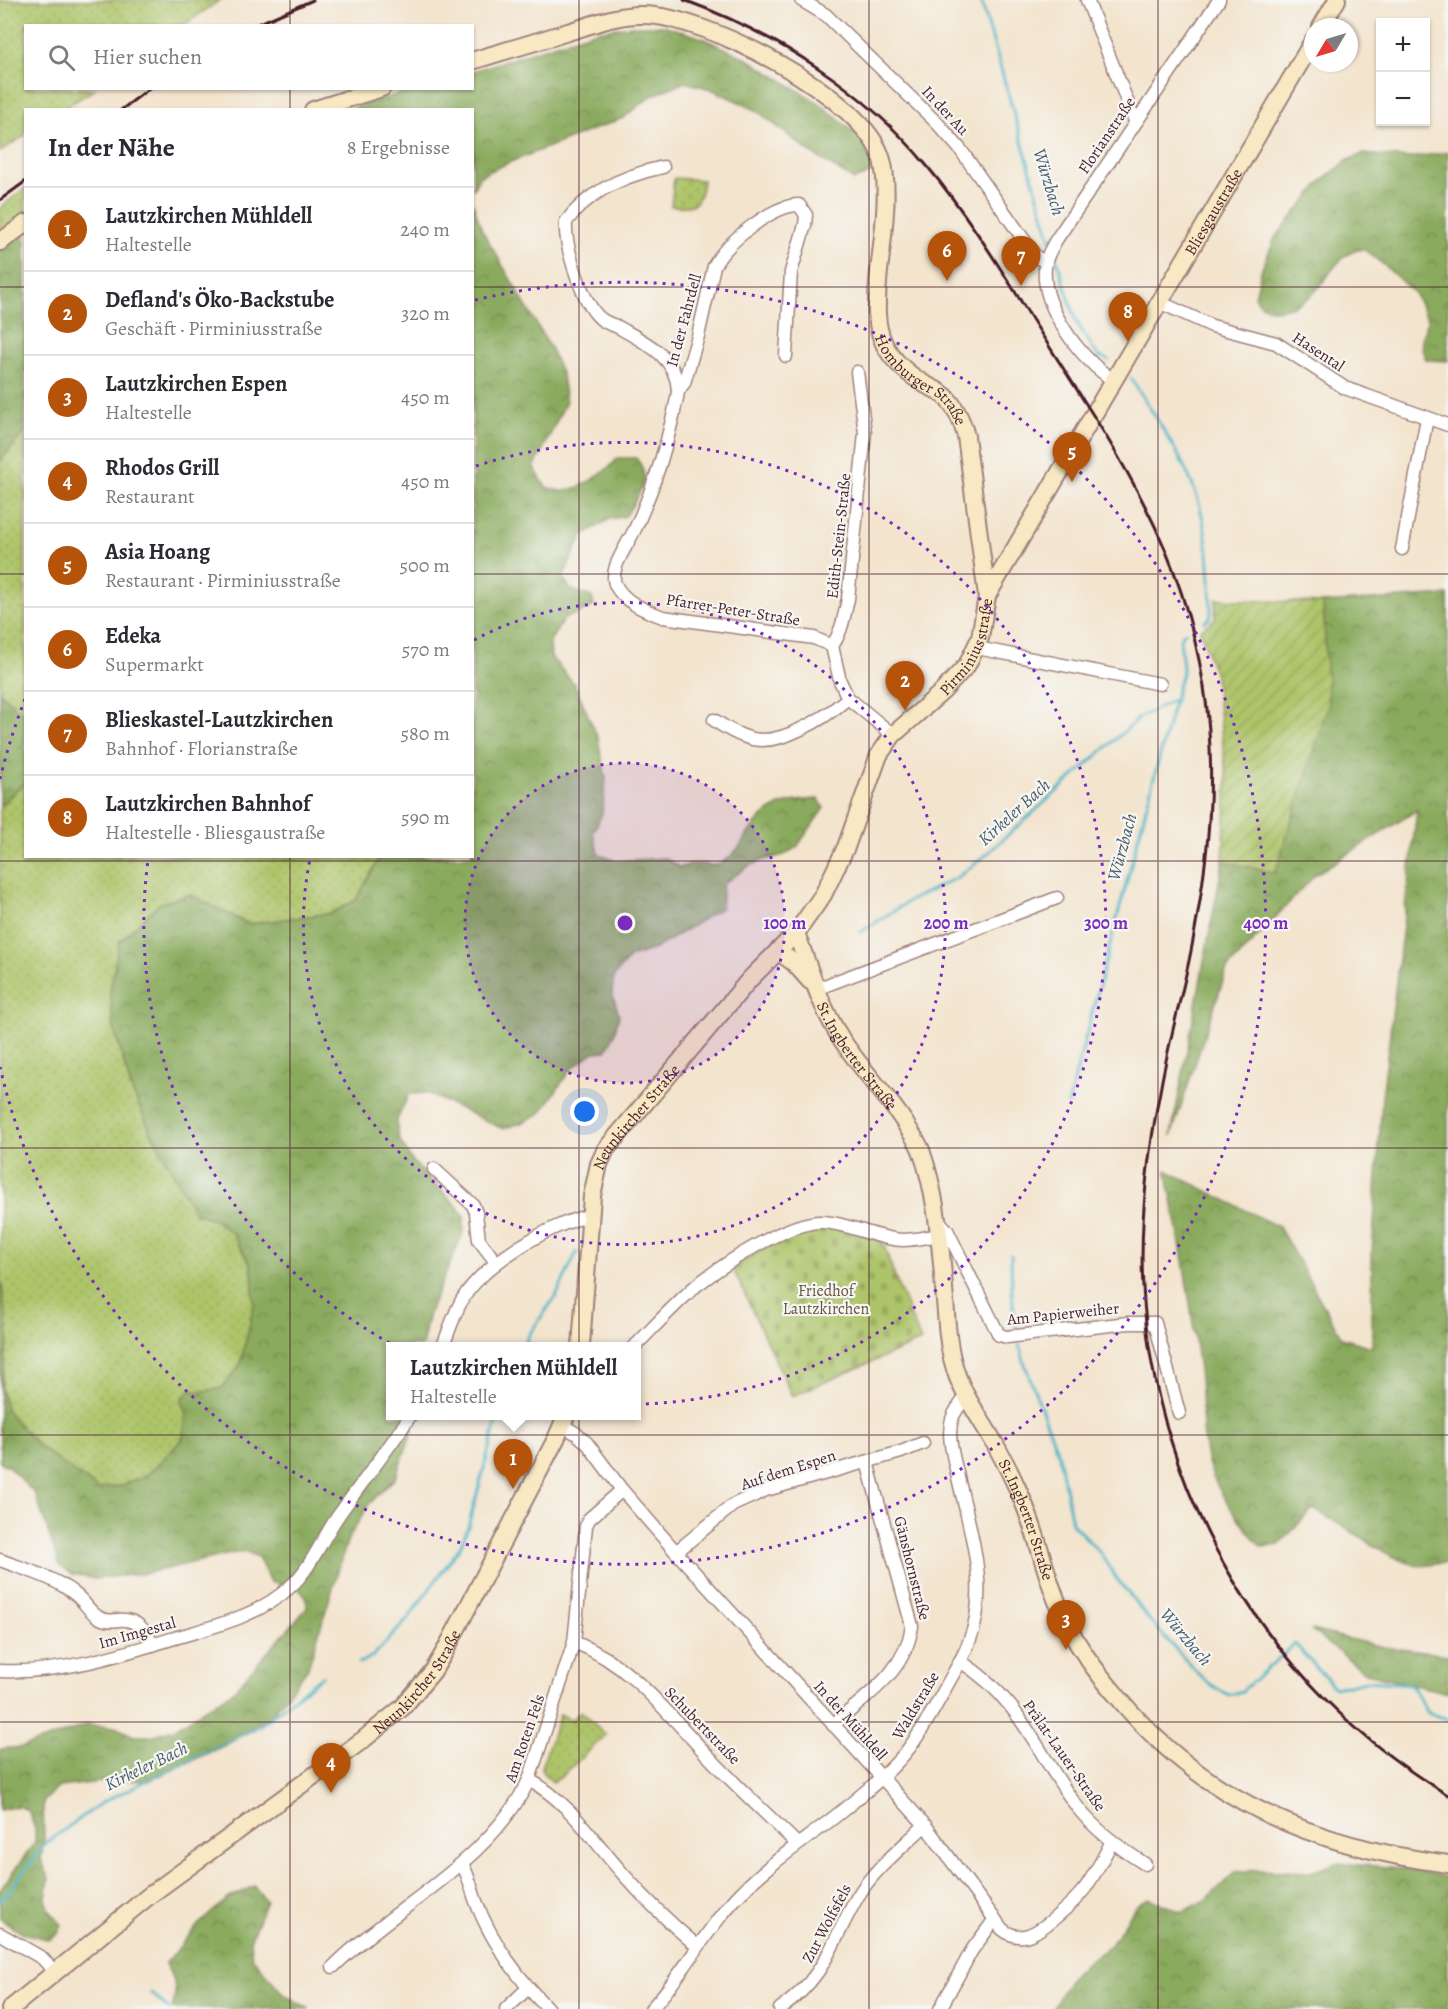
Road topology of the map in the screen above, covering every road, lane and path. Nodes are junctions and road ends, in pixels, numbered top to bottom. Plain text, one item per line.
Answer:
1 (801, 0) edge
2 (1087, 0) edge
3 (1219, 0) edge
4 (1337, 0) edge
5 (1327, 18) edge
6 (1304, 56) edge
7 (474, 60) edge
8 (376, 90) edge
9 (319, 108) edge
10 (1135, 121) junction
11 (663, 167) dead end
12 (24, 224) edge
13 (0, 242) edge
14 (1048, 257) junction
15 (1159, 302) junction
16 (786, 356) dead end
17 (857, 372) dead end
18 (1114, 381) junction
19 (678, 391) junction
20 (1427, 418) junction
21 (1448, 425) edge
22 (979, 545) junction
23 (1402, 549) dead end
24 (1012, 552) junction
25 (987, 596) junction
26 (832, 646) junction
27 (977, 648) junction
28 (1160, 684) dead end
29 (848, 698) junction
30 (714, 720) dead end
31 (893, 735) junction
32 (1057, 898) dead end
33 (796, 933) junction
34 (778, 951) junction
35 (816, 989) junction
36 (434, 1169) dead end
37 (590, 1216) junction
38 (938, 1227) junction
39 (496, 1262) junction
40 (445, 1342) edge
41 (581, 1342) edge
42 (640, 1342) edge
43 (967, 1396) junction
44 (1179, 1413) dead end
45 (407, 1420) edge
46 (564, 1420) edge
47 (923, 1443) dead end
48 (867, 1462) junction
49 (622, 1490) junction
50 (676, 1552) junction
51 (0, 1560) edge
52 (574, 1642) junction
53 (153, 1645) junction
54 (960, 1661) junction
55 (0, 1671) edge
56 (834, 1725) junction
57 (881, 1778) junction
58 (530, 1780) junction
59 (925, 1825) junction
60 (1112, 1841) junction
61 (797, 1844) junction
62 (462, 1864) junction
63 (1146, 1864) dead end
64 (1448, 1864) edge
65 (994, 1919) junction
66 (0, 1934) edge
67 (697, 1946) junction
68 (333, 1967) dead end
69 (55, 1971) junction
70 (528, 1988) junction
71 (10, 2009) edge
72 (506, 2009) edge
73 (548, 2009) edge
74 (651, 2009) edge
75 (780, 2009) edge
76 (940, 2009) edge

1 - 14 street, In der Au
2 - 10 street
3 - 10 street, Florianstraße
4 - 5 main road
6 - 15 main road, Bliesgaustraße
7 - 22 main road, Homburger Straße
8 - 9 main road
10 - 14 street, Florianstraße
11 - 19 street
12 - 13 main road
14 - 18 street
15 - 18 main road, Bliesgaustraße
15 - 20 street, Hasental
16 - 19 street, In der Fahrdell
17 - 26 street, Edith-Stein-Straße
18 - 24 main road, Pirminiusstraße
19 - 26 street, Pfarrer-Peter-Straße
20 - 21 street, Hasental
20 - 23 street
22 - 24 main road
22 - 25 main road, Homburger Straße
24 - 25 main road, Pirminiusstraße
25 - 27 main road, Pirminiusstraße
26 - 29 street
27 - 28 street
27 - 31 main road, Pirminiusstraße
29 - 30 street
29 - 31 street
31 - 33 main road, Pirminiusstraße
32 - 35 street
33 - 34 main road, Neunkircher Straße
33 - 35 main road, St.Ingberter Straße
34 - 35 main road, St.Ingberter Straße
34 - 37 main road, Neunkircher Straße
35 - 38 main road, St.Ingberter Straße
36 - 39 street
37 - 39 street
37 - 41 main road, Neunkircher Straße
38 - 42 street
38 - 43 main road, St.Ingberter Straße
38 - 44 street, Am Papierweiher
39 - 40 street
43 - 54 street, Waldstraße
43 - 64 main road, St.Ingberter Straße
45 - 53 street, Im Imgestal
46 - 49 street, In der Mühldell
46 - 69 main road, Neunkircher Straße
47 - 48 street, Auf dem Espen
48 - 50 street, Auf dem Espen
48 - 56 street, Gänshornstraße
49 - 50 street, In der Mühldell
49 - 52 street, Am Roten Fels
50 - 56 street, In der Mühldell
51 - 53 street
52 - 58 street, Am Roten Fels
52 - 61 street, Schubertstraße
53 - 55 street, Im Imgestal
54 - 57 street, Waldstraße
54 - 60 street, Prälat-Lauer-Straße
56 - 57 street, In der Mühldell
57 - 59 street, In der Mühldell
57 - 61 street, Waldstraße
58 - 62 street, Am Roten Fels
58 - 67 street
59 - 65 street, In der Mühldell
59 - 75 street, Zur Wolfsfels
60 - 63 street, Prälat-Lauer-Straße
60 - 65 street, In der Mühldell
61 - 67 street, Waldstraße
62 - 68 street, Am Roten Fels
62 - 70 street
65 - 76 street
66 - 69 street
67 - 74 street, Waldstraße
69 - 71 main road, Neunkircher Straße
70 - 72 street
70 - 73 street

